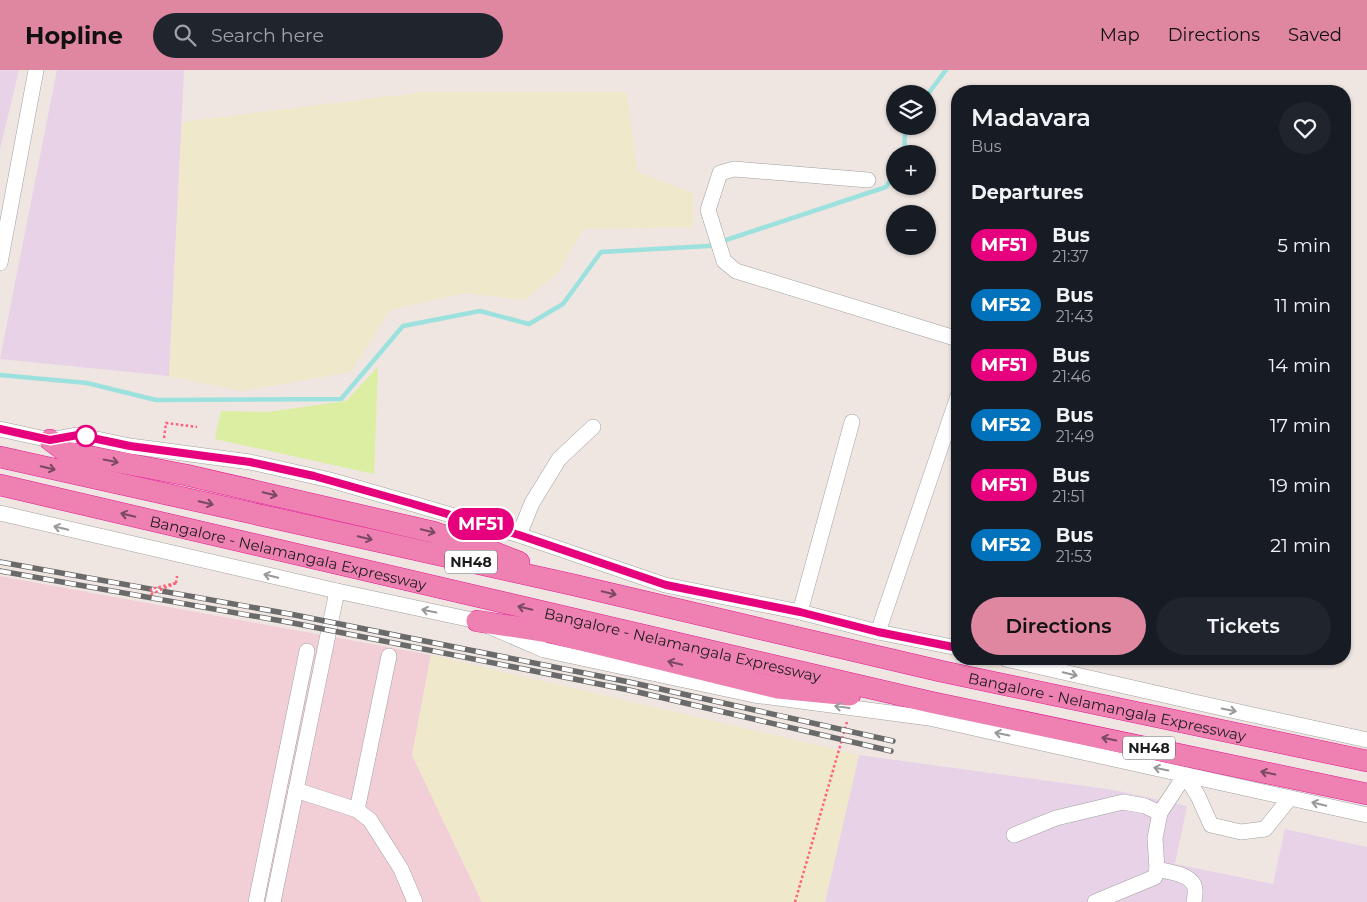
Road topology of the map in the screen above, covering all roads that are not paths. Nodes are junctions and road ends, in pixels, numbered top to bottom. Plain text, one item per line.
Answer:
1 (36, 70) edge
2 (868, 180) dead end
3 (0, 263) edge
4 (951, 337) edge
5 (951, 417) edge
6 (852, 422) dead end
7 (593, 427) dead end
8 (0, 429) edge
9 (50, 440) junction
10 (0, 457) edge
11 (0, 484) edge
12 (0, 513) edge
13 (519, 535) junction
14 (574, 585) junction
15 (337, 591) junction
16 (800, 612) junction
17 (477, 621) junction
18 (878, 632) junction
19 (951, 647) edge
20 (307, 650) dead end
21 (388, 656) dead end
22 (1032, 665) edge
23 (930, 702) junction
24 (1367, 740) edge
25 (1367, 761) edge
26 (1185, 774) junction
27 (296, 790) junction
28 (1367, 794) edge
29 (1290, 798) junction
30 (357, 810) junction
31 (1160, 814) junction
32 (1367, 815) edge
33 (1014, 835) dead end
34 (1157, 869) junction
35 (256, 902) edge
36 (272, 902) edge
37 (415, 902) edge
38 (1095, 902) edge
39 (1194, 902) edge

1 - 3 street
2 - 4 street
5 - 18 street
6 - 16 street
7 - 13 street
8 - 9 street
9 - 13 street
9 -> 14 highway
10 -> 14 highway, Bangalore - Nelamangala Expressway / NH48
23 -> 11 highway, Bangalore - Nelamangala Expressway / NH48
15 -> 12 street
13 - 16 street
14 -> 25 highway, Bangalore - Nelamangala Expressway / NH48
17 -> 15 street
15 - 27 street
16 - 18 street
23 -> 17 highway
26 -> 17 street
18 - 19 street
20 - 35 street
21 - 30 street
22 -> 24 street
28 -> 23 highway, Bangalore - Nelamangala Expressway / NH48
26 - 29 street
26 - 29 street
26 - 31 street
27 - 30 street
27 - 36 street
32 -> 29 street
30 - 37 street
31 - 33 street
31 - 34 street
34 - 38 street
34 - 39 street

